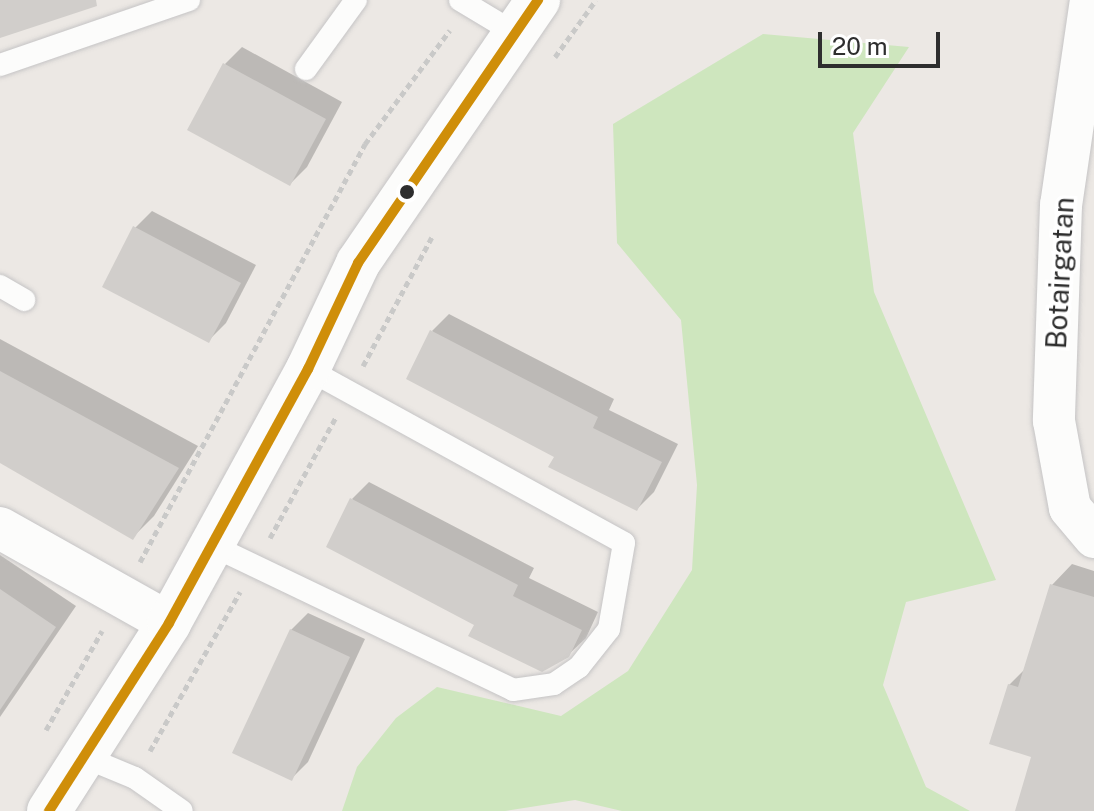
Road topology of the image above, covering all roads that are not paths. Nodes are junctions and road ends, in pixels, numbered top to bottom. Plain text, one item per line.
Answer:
1 (189, 0) edge
2 (356, 0) edge
3 (1091, 0) edge
4 (465, 3) edge
5 (526, 16) edge
6 (0, 65) edge
7 (306, 69) dead end
8 (1078, 206) edge
9 (0, 286) edge
10 (24, 300) dead end
11 (308, 369) junction
12 (0, 528) edge
13 (1094, 537) edge
14 (211, 545) junction
15 (169, 623) junction
16 (82, 756) junction
17 (49, 811) edge
18 (182, 811) edge

1 - 6 lane
2 - 7 lane
3 - 8 street, Botairgatan
4 - 5 lane
5 - 11 main road
8 - 13 street, Botairgatan
9 - 10 lane
11 - 14 main road
11 - 14 lane
12 - 15 street
14 - 15 main road
15 - 16 main road
16 - 17 main road
16 - 18 lane

